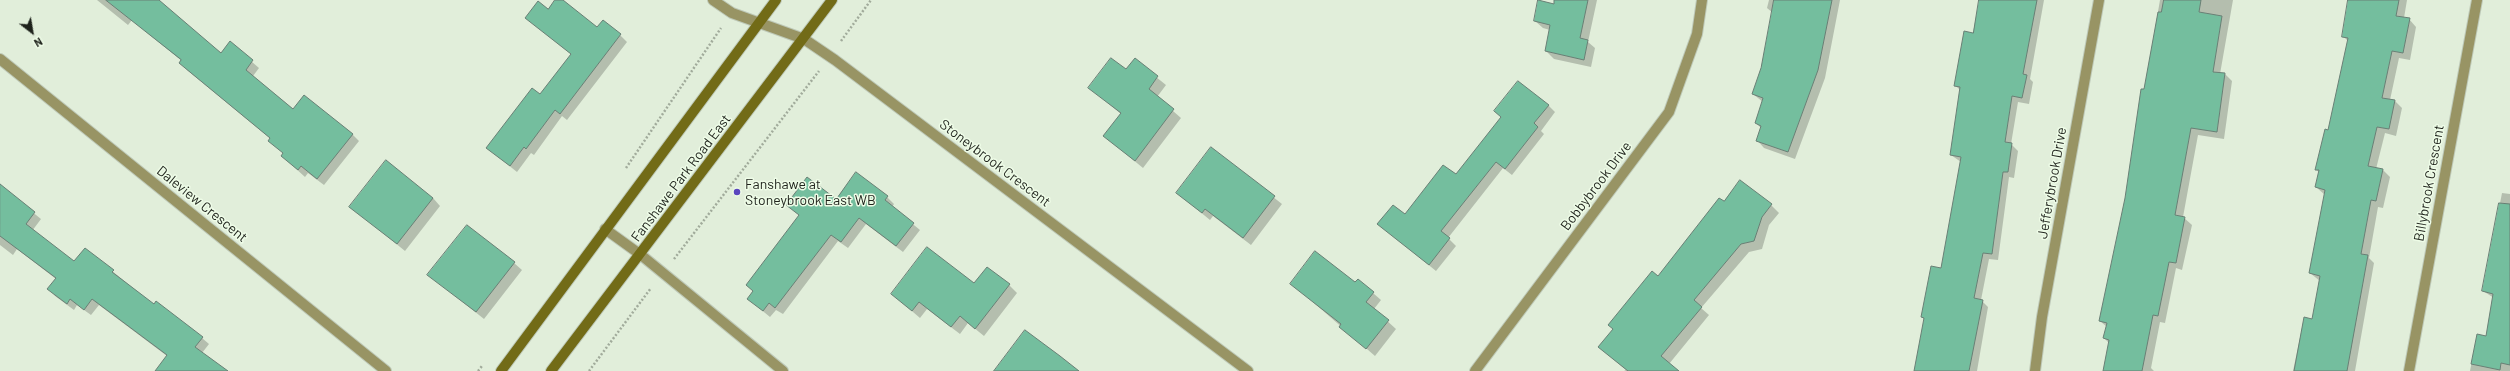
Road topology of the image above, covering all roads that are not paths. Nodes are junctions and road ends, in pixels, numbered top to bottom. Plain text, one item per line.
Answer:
1 (713, 0) edge
2 (776, 0) edge
3 (832, 0) edge
4 (1702, 0) edge
5 (2099, 0) edge
6 (2477, 0) edge
7 (758, 24) junction
8 (804, 39) junction
9 (0, 59) edge
10 (605, 229) junction
11 (641, 255) junction
12 (386, 371) edge
13 (501, 371) edge
14 (551, 371) edge
15 (783, 371) edge
16 (1248, 371) edge
17 (1475, 371) edge
18 (2035, 371) edge
19 (2409, 371) edge

1 - 7 street, Stoneybrook Crescent
2 - 7 main road
3 - 8 main road, Fanshawe Park Road East
4 - 17 street, Bobbybrook Drive
5 - 18 street, Jefferybrook Drive
6 - 19 street, Billybrook Crescent
7 - 8 street, Stoneybrook Crescent
7 - 10 main road
8 - 11 main road, Fanshawe Park Road East
8 - 16 street, Stoneybrook Crescent
9 - 12 street, Daleview Crescent
10 - 11 street
10 - 13 main road
11 - 14 main road, Fanshawe Park Road East
11 - 15 street

